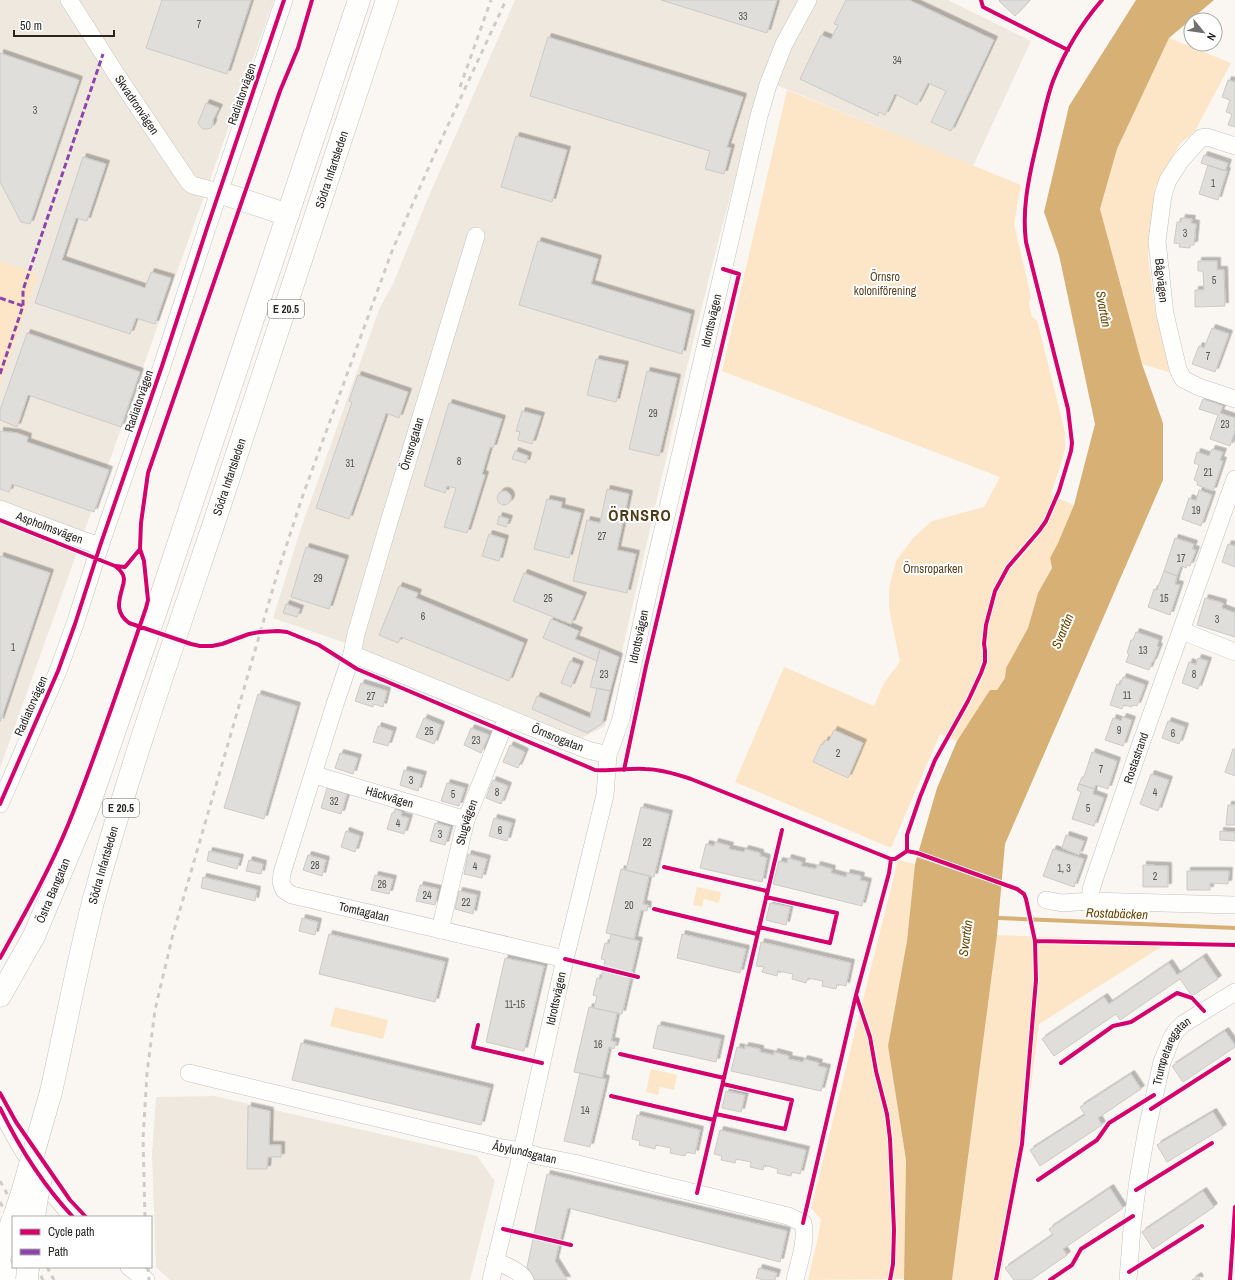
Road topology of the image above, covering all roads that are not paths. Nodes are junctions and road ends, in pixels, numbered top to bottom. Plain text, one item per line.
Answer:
1 (69, 0) edge
2 (284, 0) edge
3 (359, 0) edge
4 (386, 0) edge
5 (808, 0) edge
6 (1235, 146) edge
7 (219, 192) junction
8 (288, 215) junction
9 (476, 236) dead end
10 (1235, 399) edge
11 (1235, 479) edge
12 (0, 508) edge
13 (100, 546) junction
14 (1182, 631) junction
15 (1235, 652) edge
16 (352, 654) junction
17 (507, 718) junction
18 (608, 755) junction
19 (314, 774) junction
20 (0, 804) edge
21 (466, 820) junction
22 (1046, 900) dead end
23 (1090, 901) junction
24 (1235, 906) edge
25 (440, 930) junction
26 (565, 959) junction
27 (5, 975) edge
28 (1235, 992) edge
29 (0, 996) edge
30 (190, 1073) dead end
31 (51, 1092) junction
32 (0, 1108) edge
33 (522, 1151) junction
34 (14, 1216) edge
35 (34, 1216) edge
36 (72, 1216) edge
37 (12, 1221) edge
38 (0, 1256) edge
39 (495, 1262) junction
40 (0, 1265) edge
41 (28, 1268) edge
42 (130, 1268) edge
43 (10, 1280) edge
44 (27, 1280) edge
45 (146, 1280) edge
46 (491, 1280) edge
47 (526, 1280) edge
48 (795, 1280) edge
49 (1128, 1280) edge

1 - 7 street, Skvadronvägen
2 - 7 street, Radiatorvägen
3 - 8 main road, E 20.5
4 - 31 main road, Södra Infartsleden / E 20.5
5 - 18 street, Idrottsvägen
6 - 10 street, Bågvägen
7 - 8 main road
7 - 13 street, Radiatorvägen
8 - 27 main road, Östra Bangatan / E 20.5
9 - 16 street, Örnsrogatan
11 - 14 street, Rostastrand
12 - 13 street, Aspholmsvägen
13 - 20 street, Radiatorvägen
14 - 15 street
14 - 23 street, Rostastrand
16 - 17 street, Örnsrogatan
16 - 19 street, Örnsrogatan
17 - 18 street, Örnsrogatan
17 - 21 street, Stugvägen
18 - 26 street, Idrottsvägen
19 - 21 street, Häckvägen
19 - 25 street, Tomtagatan
21 - 25 street, Stugvägen
22 - 23 street
23 - 24 street
25 - 26 street, Tomtagatan
26 - 33 street, Idrottsvägen
27 - 29 main road
28 - 49 street, Trumpetaregatan
30 - 33 street, Åbylundsgatan
31 - 34 main road, bridge
31 - 35 main road, bridge
32 - 36 street
33 - 39 street, Idrottsvägen
33 - 48 street, Åbylundsgatan
37 - 38 main road, bridge
39 - 46 street, Idrottsvägen
39 - 47 street
40 - 43 main road
41 - 44 main road, bridge
42 - 45 street

